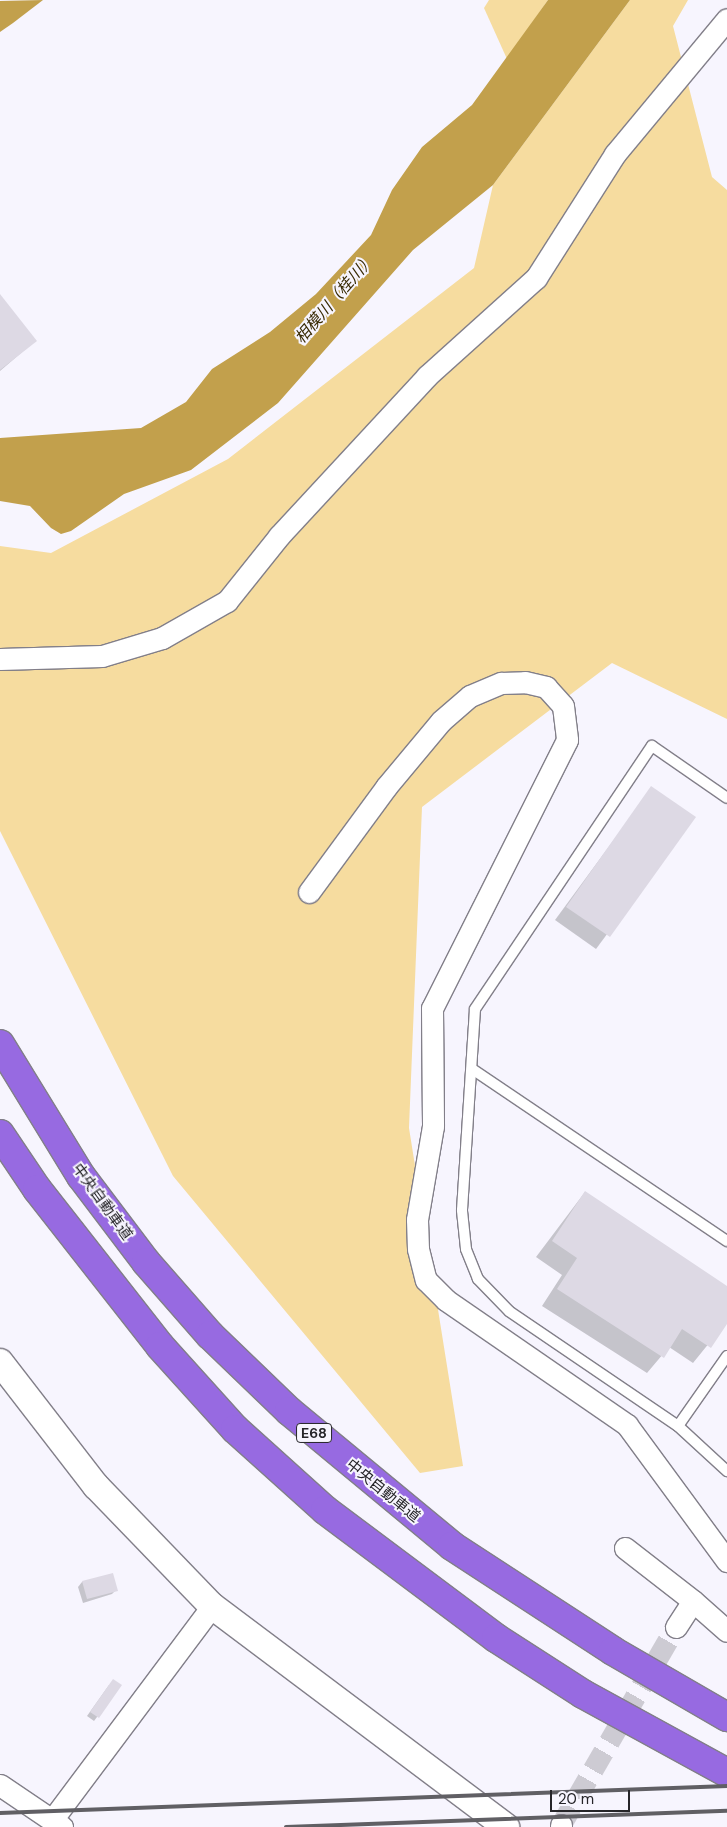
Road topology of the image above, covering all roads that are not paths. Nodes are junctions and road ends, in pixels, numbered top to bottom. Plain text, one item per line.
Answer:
1 (727, 19) edge
2 (0, 659) edge
3 (727, 798) edge
4 (309, 892) dead end
5 (0, 1044) edge
6 (472, 1069) junction
7 (0, 1134) edge
8 (727, 1241) edge
9 (727, 1356) edge
10 (0, 1362) edge
11 (678, 1426) junction
12 (727, 1471) edge
13 (625, 1548) dead end
14 (727, 1561) edge
15 (693, 1601) junction
16 (212, 1606) junction
17 (676, 1627) tunnel mouth
18 (727, 1631) edge
19 (727, 1717) edge
20 (727, 1773) edge
21 (0, 1786) edge
22 (57, 1823) edge
23 (506, 1827) edge

1 - 2 street
3 - 6 lane
4 - 14 street
5 - 19 highway, 中央自動車道 / E68
6 - 8 lane
6 - 11 lane
7 - 20 highway
9 - 11 lane
10 - 16 street
11 - 12 lane
13 - 15 street
15 - 17 street
15 - 18 street
16 - 22 street
16 - 23 street
21 - 22 street

